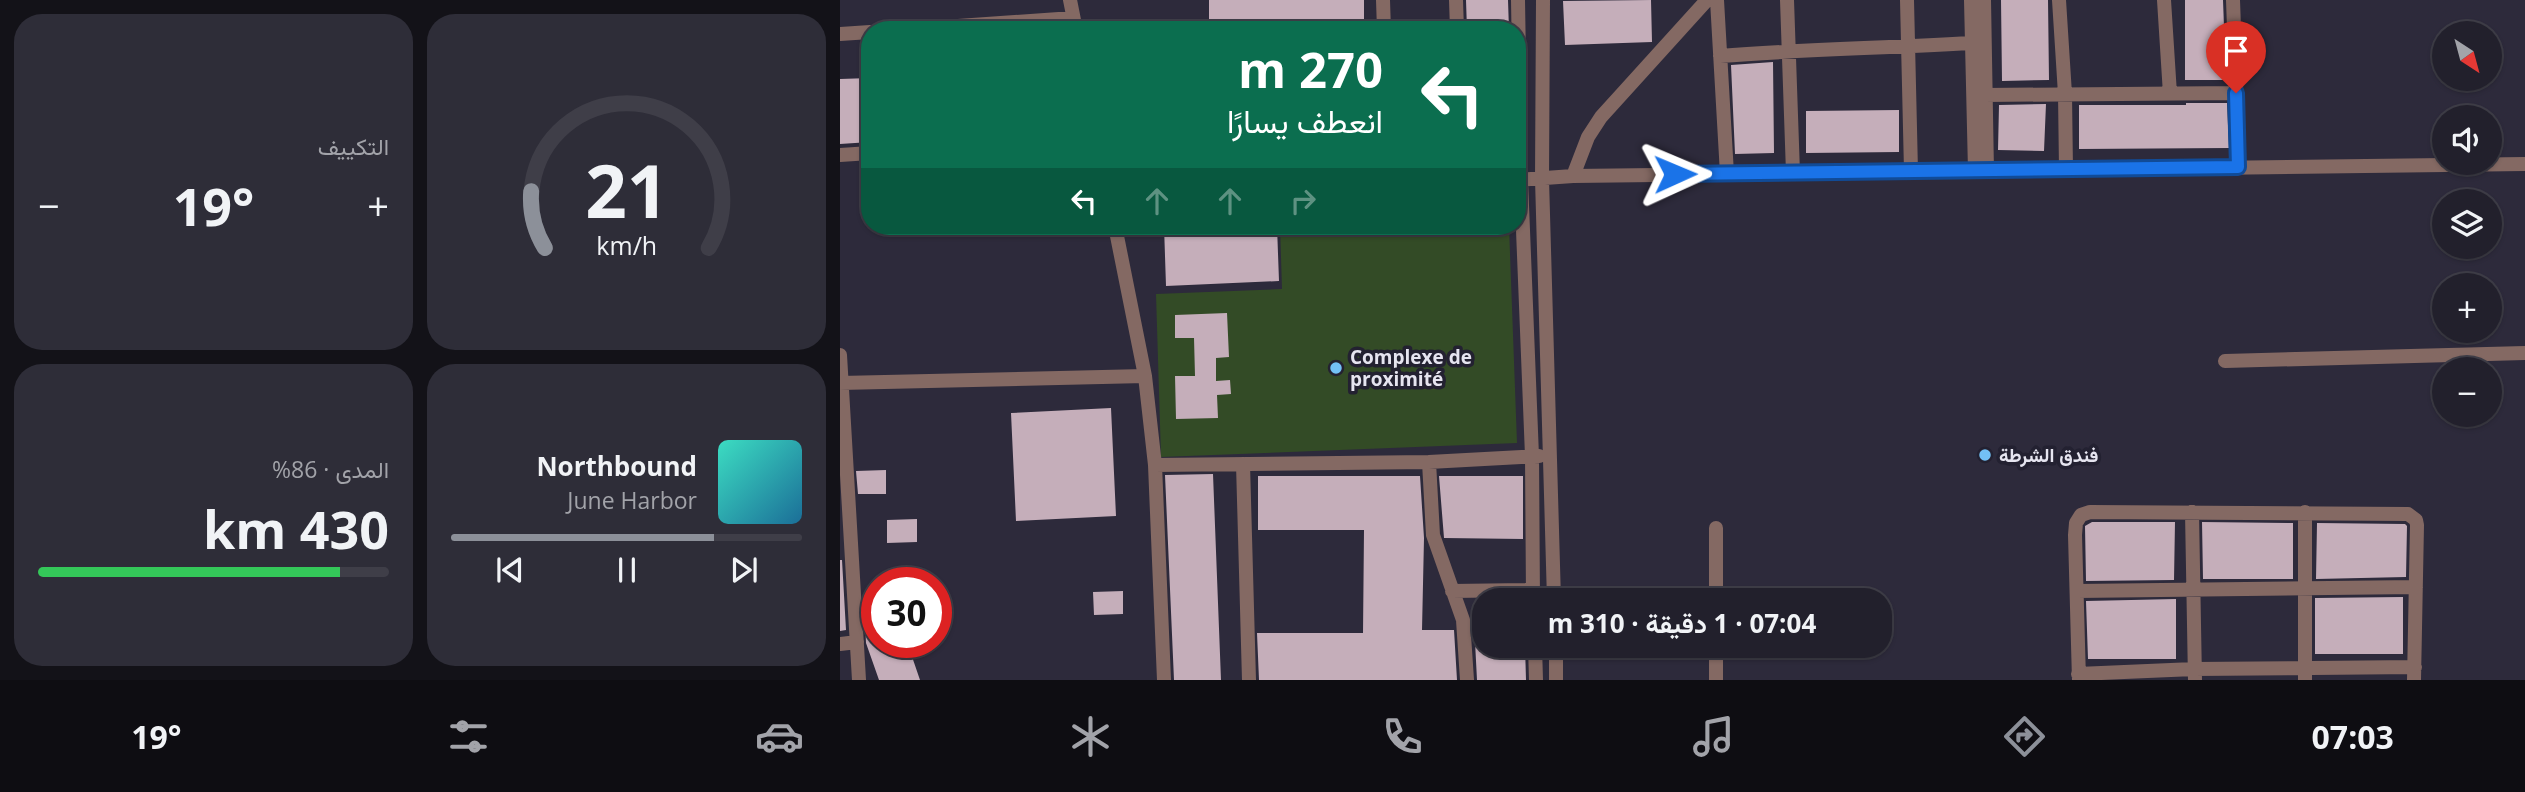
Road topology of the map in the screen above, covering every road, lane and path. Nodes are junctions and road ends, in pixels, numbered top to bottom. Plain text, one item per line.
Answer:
1 (1070, 0) edge
2 (1383, 0) edge
3 (1456, 0) edge
4 (1518, 0) edge
5 (1543, 0) edge
6 (1707, 0) edge
7 (1717, 0) edge
8 (1787, 0) edge
9 (1907, 0) edge
10 (1971, 0) edge
11 (1984, 0) edge
12 (2059, 0) edge
13 (2164, 0) edge
14 (2233, 0) edge
15 (1074, 21) edge
16 (1384, 21) edge
17 (1457, 21) edge
18 (1518, 21) edge
19 (861, 33) edge
20 (840, 34) edge
21 (1978, 43) junction
22 (1908, 48) junction
23 (1788, 51) junction
24 (1720, 56) junction
25 (2236, 93) junction
26 (2064, 94) junction
27 (2170, 94) junction
28 (1985, 95) junction
29 (861, 154) edge
30 (840, 155) edge
31 (2525, 164) edge
32 (2238, 167) junction
33 (2066, 170) junction
34 (1981, 171) junction
35 (1911, 172) junction
36 (1793, 173) junction
37 (1727, 174) junction
38 (1573, 176) junction
39 (1542, 179) junction
40 (1526, 180) edge
41 (1117, 235) edge
42 (1522, 235) edge
43 (2525, 353) edge
44 (840, 355) edge
45 (2225, 361) dead end
46 (1145, 376) junction
47 (841, 383) edge
48 (1532, 456) junction
49 (1551, 456) junction
50 (1429, 462) junction
51 (1243, 464) junction
52 (1154, 465) junction
53 (2192, 512) junction
54 (2305, 512) junction
55 (1716, 528) dead end
56 (846, 555) edge
57 (2416, 587) junction
58 (1533, 588) edge
59 (1554, 588) edge
60 (1716, 588) edge
61 (2304, 588) junction
62 (2192, 589) junction
63 (1452, 591) junction
64 (2077, 591) junction
65 (1472, 592) edge
66 (857, 642) junction
67 (840, 644) edge
68 (1535, 658) edge
69 (1556, 658) edge
70 (1716, 658) edge
71 (2305, 674) edge
72 (2414, 674) edge
73 (2195, 675) edge
74 (2079, 677) edge
75 (859, 680) edge
76 (1164, 680) edge
77 (1249, 680) edge
78 (1467, 680) edge
79 (1536, 680) edge
80 (1556, 680) edge
81 (1716, 680) edge

1 - 15 street
2 - 16 street
3 - 17 street
4 - 18 street
5 - 39 street
6 - 38 street
7 - 24 street
8 - 23 street
9 - 22 street
10 - 21 street
11 - 21 street
12 - 26 street
13 - 27 street
14 - 25 street
19 - 20 street
21 - 22 street
21 - 28 street
21 - 34 street
22 - 23 street
22 - 35 street
23 - 24 street
23 - 36 street
24 - 37 street
25 - 27 street
25 - 32 street
26 - 27 street
26 - 28 street
26 - 33 street
28 - 34 street
29 - 30 street
31 - 32 street
32 - 33 street
33 - 34 street
34 - 35 street
35 - 36 street
36 - 37 street
37 - 38 street
38 - 39 street
39 - 40 street
39 - 49 street
41 - 46 street
42 - 48 street
43 - 45 street
44 - 47 street
46 - 47 street
46 - 52 street
47 - 56 street
48 - 49 street
48 - 50 street
48 - 58 street
49 - 59 street
50 - 51 street
50 - 63 street
51 - 52 street
51 - 77 street
52 - 76 street
53 - 54 street
53 - 62 street
53 - 64 street
54 - 57 street
54 - 61 street
55 - 60 street
56 - 66 street
57 - 61 street
57 - 72 street
61 - 62 street
61 - 71 street
62 - 64 street
62 - 73 street
63 - 65 street
63 - 78 street
64 - 74 street
66 - 67 street
66 - 75 street
68 - 79 street
69 - 80 street
70 - 81 street
71 - 72 street
71 - 73 street
73 - 74 street

